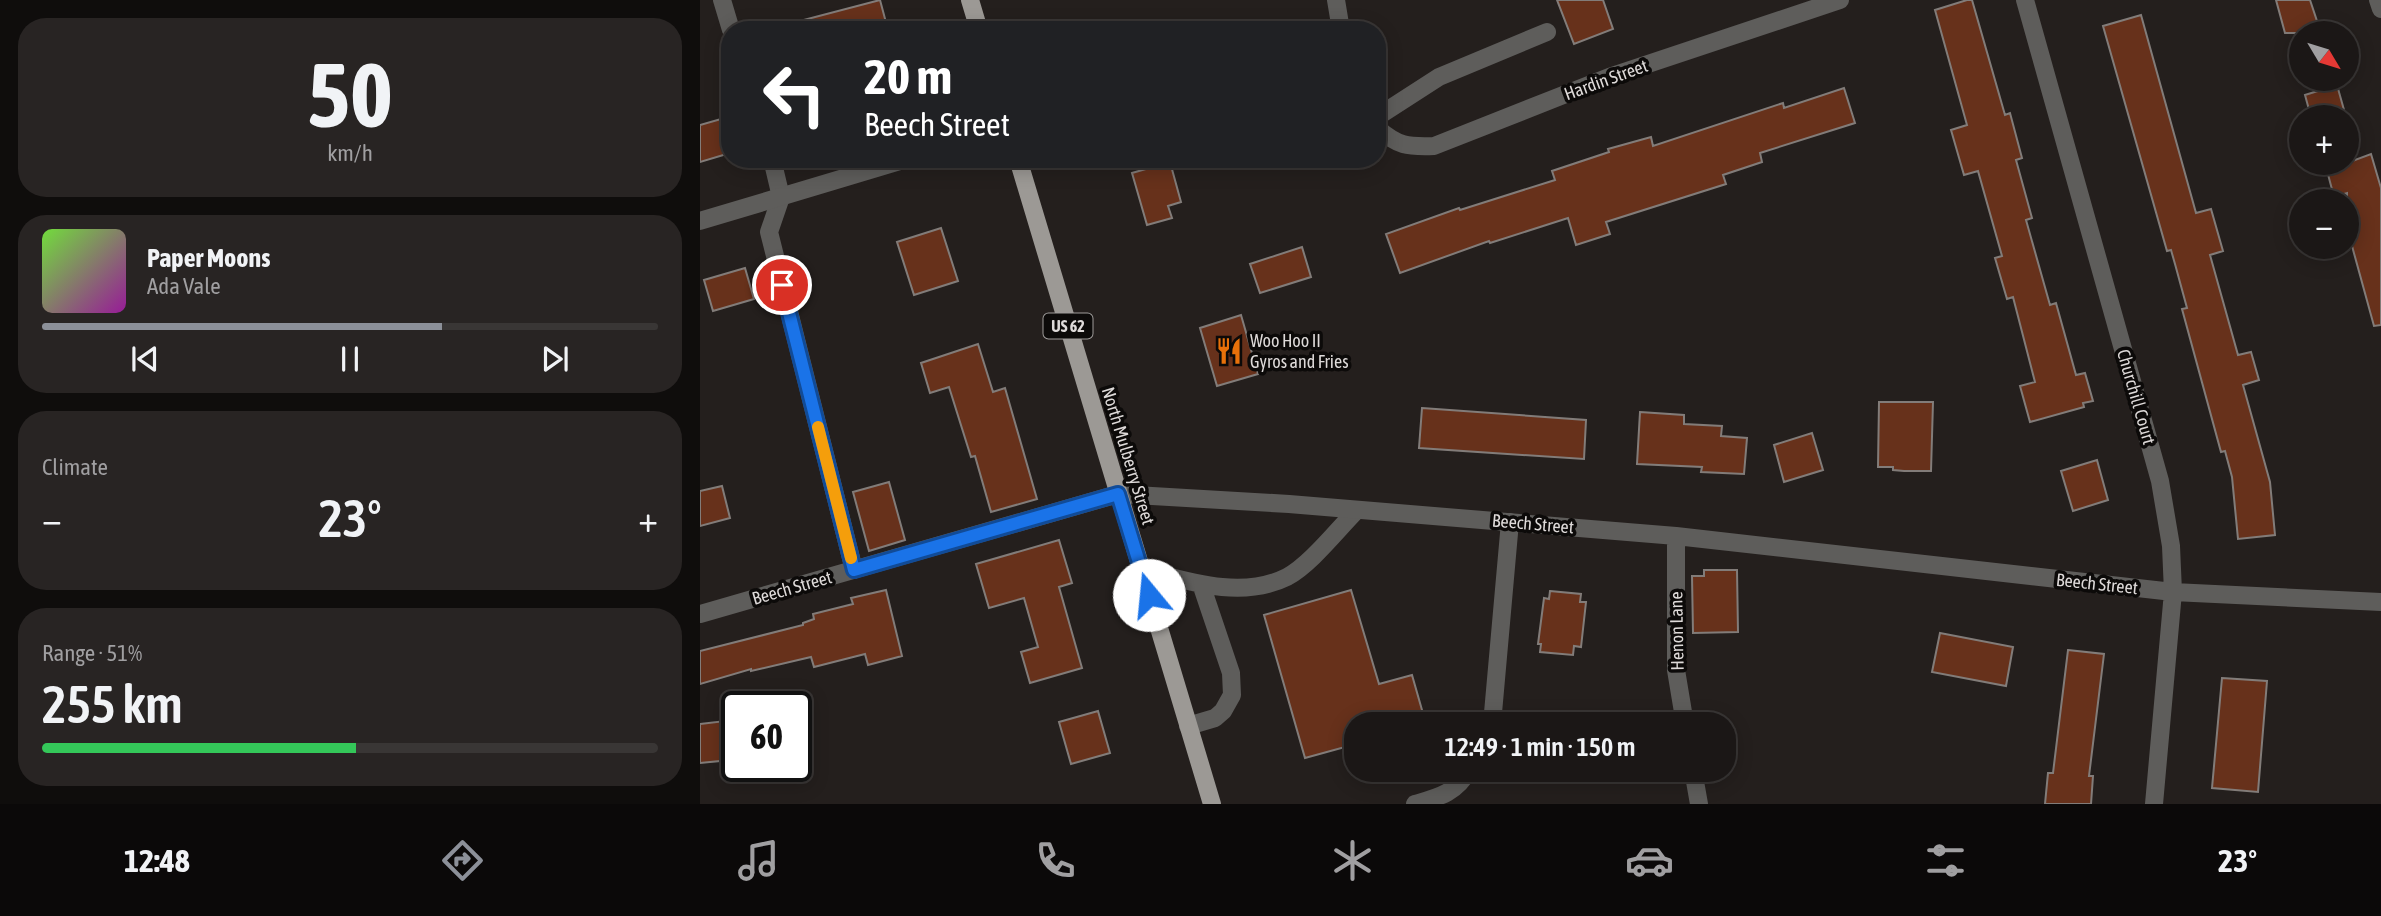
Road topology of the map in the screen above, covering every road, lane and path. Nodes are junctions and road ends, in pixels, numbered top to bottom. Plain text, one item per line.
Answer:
1 (722, 0) edge
2 (970, 0) edge
3 (1336, 0) edge
4 (1840, 0) edge
5 (2025, 0) edge
6 (2378, 0) edge
7 (2381, 9) edge
8 (728, 21) edge
9 (976, 21) edge
10 (1340, 21) edge
11 (1547, 32) dead end
12 (1386, 111) edge
13 (1386, 135) edge
14 (774, 168) edge
15 (877, 168) edge
16 (1021, 168) edge
17 (781, 197) junction
18 (700, 221) edge
19 (1118, 494) junction
20 (1357, 510) junction
21 (1510, 523) junction
22 (1676, 536) junction
23 (1140, 569) junction
24 (854, 570) junction
25 (1201, 584) junction
26 (2173, 592) junction
27 (2381, 602) edge
28 (700, 614) edge
29 (1493, 712) edge
30 (1683, 712) edge
31 (1188, 726) junction
32 (1460, 782) edge
33 (1695, 782) edge
34 (1212, 804) edge
35 (1415, 804) edge
36 (1699, 804) edge
37 (2154, 804) edge

1 - 8 street
2 - 9 main road
3 - 10 street
4 - 13 street, Hardin Street
5 - 26 street, Churchill Court
6 - 7 street
11 - 12 street
14 - 17 street
15 - 17 street
16 - 19 main road, North Mulberry Street / US 62
17 - 18 street
17 - 24 street
19 - 20 street, Beech Street
19 - 23 main road, North Mulberry Street / US 62
19 - 24 street, Beech Street
20 - 21 street, Beech Street
20 - 25 street
21 - 22 street, Beech Street
21 - 29 street
22 - 26 street, Beech Street
22 - 30 street, Henon Lane
23 - 25 street
23 - 31 main road, North Mulberry Street / US 62
24 - 28 street, Beech Street
25 - 31 street
26 - 27 street, Beech Street
26 - 37 street, Churchill Court
31 - 34 main road, North Mulberry Street / US 62
32 - 35 street
33 - 36 street

